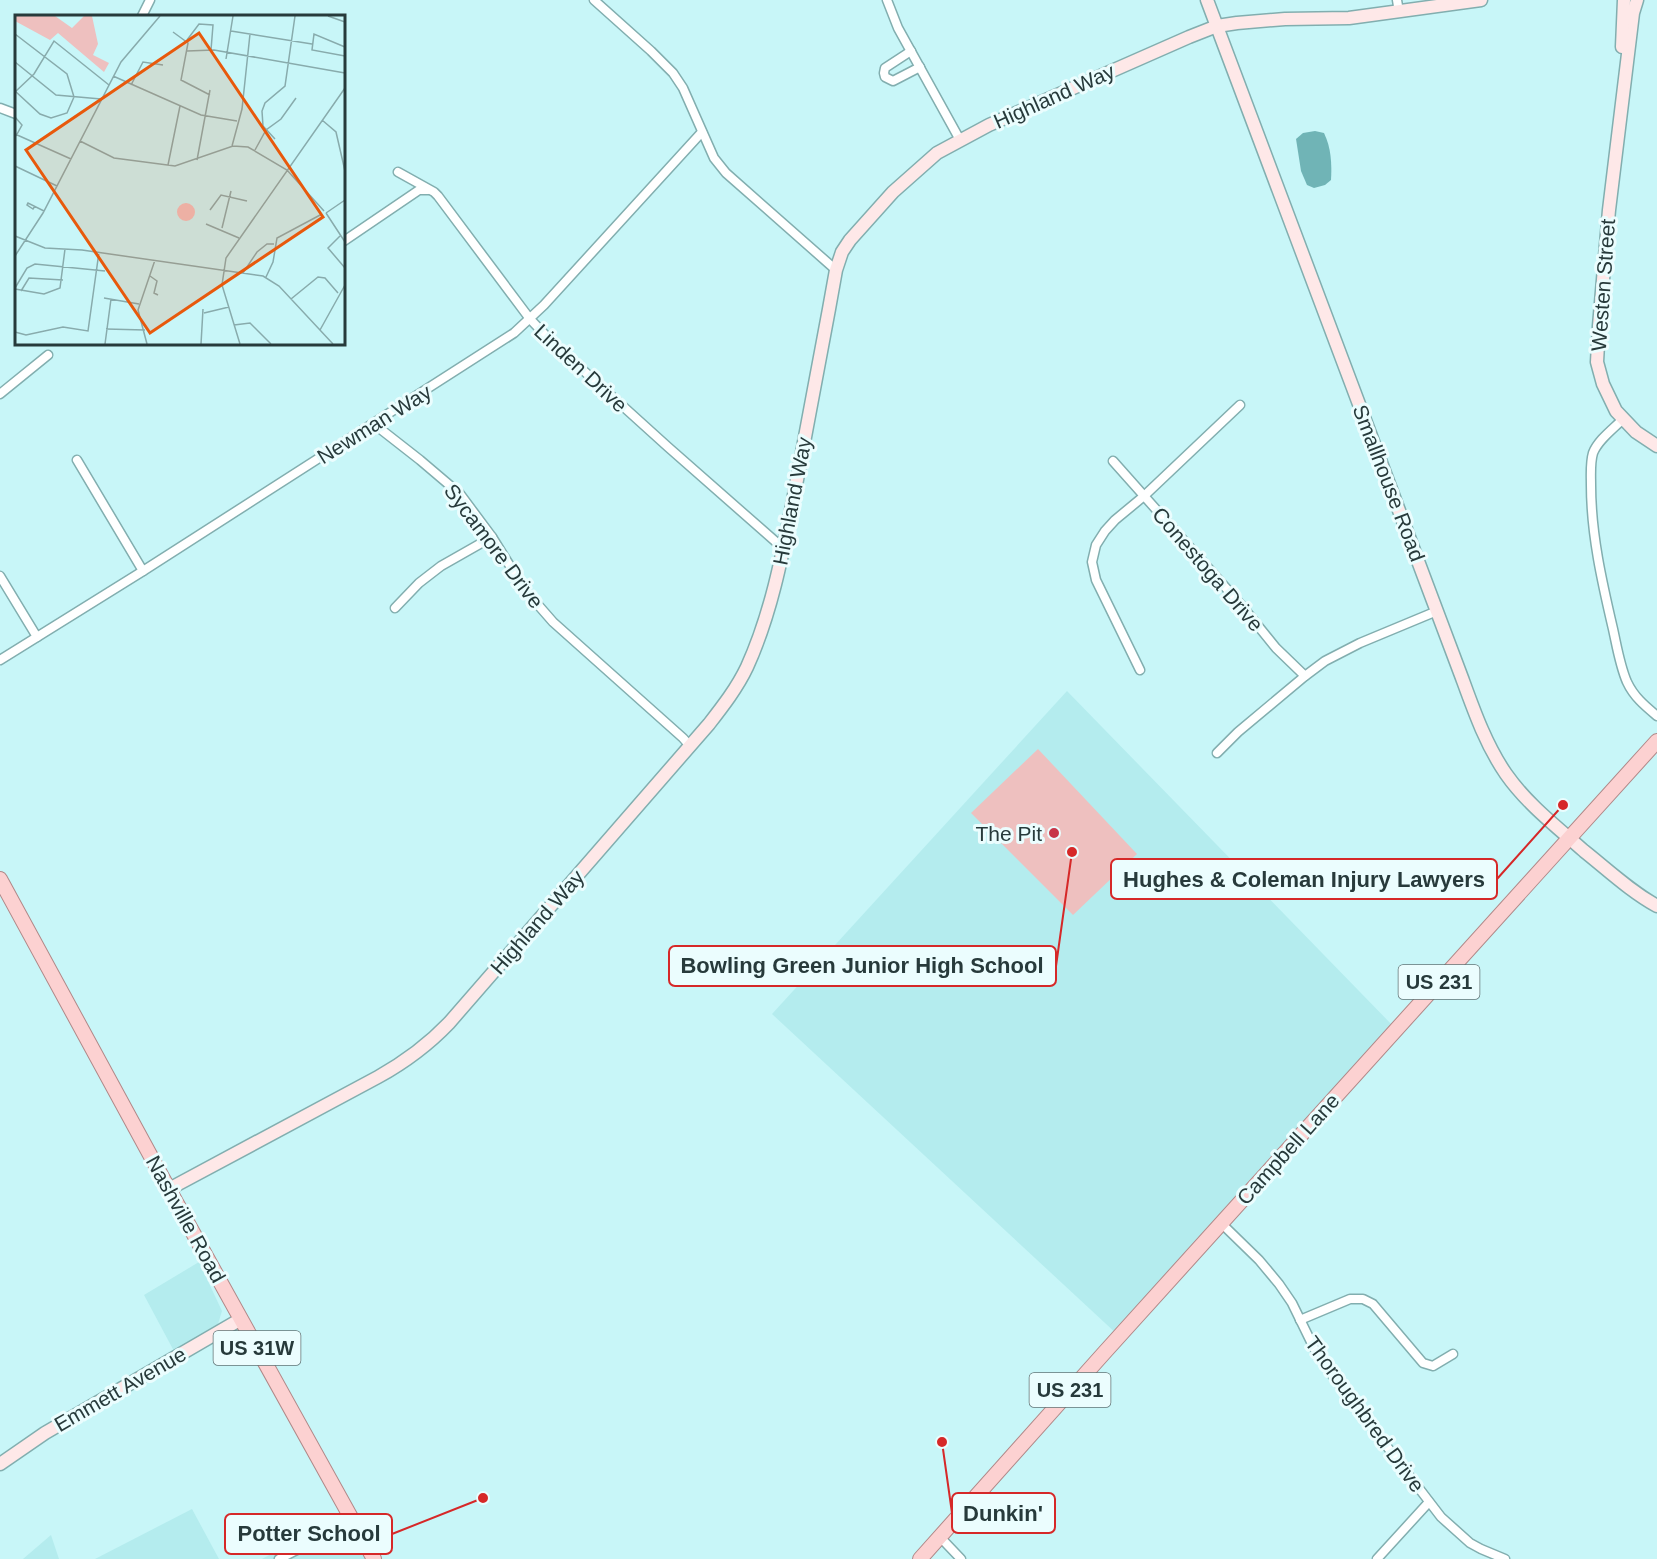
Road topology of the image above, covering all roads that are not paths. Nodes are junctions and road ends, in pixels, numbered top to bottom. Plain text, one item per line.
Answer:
1 (150, 0) edge
2 (594, 0) edge
3 (887, 0) edge
4 (1207, 0) edge
5 (1481, 0) edge
6 (1624, 0) edge
7 (1636, 0) edge
8 (1398, 6) edge
9 (142, 15) edge
10 (1217, 26) junction
11 (911, 51) junction
12 (920, 67) junction
13 (0, 108) edge
14 (15, 114) edge
15 (702, 132) junction
16 (1618, 138) junction
17 (960, 140) junction
18 (398, 172) dead end
19 (431, 191) junction
20 (345, 240) edge
21 (836, 270) junction
22 (530, 320) junction
23 (48, 355) dead end
24 (0, 394) edge
25 (1240, 405) dead end
26 (1623, 419) junction
27 (374, 424) junction
28 (1657, 446) edge
29 (77, 460) dead end
30 (1113, 461) dead end
31 (1144, 496) junction
32 (492, 537) junction
33 (784, 549) junction
34 (143, 571) junction
35 (0, 576) edge
36 (395, 608) dead end
37 (1437, 611) junction
38 (38, 637) junction
39 (0, 660) edge
40 (1140, 670) dead end
41 (1305, 676) junction
42 (1657, 716) edge
43 (1657, 741) edge
44 (690, 747) junction
45 (1217, 753) dead end
46 (1569, 838) junction
47 (0, 881) edge
48 (1657, 906) edge
49 (169, 1189) junction
50 (1221, 1223) junction
51 (242, 1319) junction
52 (1300, 1320) junction
53 (1453, 1354) dead end
54 (0, 1464) edge
55 (1429, 1502) junction
56 (354, 1521) junction
57 (940, 1537) junction
58 (279, 1559) edge
59 (374, 1559) edge
60 (920, 1559) edge
61 (961, 1559) edge
62 (1377, 1559) edge
63 (1505, 1559) edge

1 - 9 street
2 - 15 street
3 - 11 street
4 - 10 street, Smallhouse Road
5 - 8 street, Highland Way
6 - 16 street, Westen Street
7 - 16 street, Westen Street
8 - 10 street, Highland Way
10 - 17 street, Highland Way
10 - 37 street, Smallhouse Road
11 - 12 street
11 - 12 street
12 - 17 street
13 - 14 street
15 - 21 street
15 - 22 street, Newman Way
16 - 26 street, Westen Street
17 - 21 street, Highland Way
18 - 19 street, Linden Drive
19 - 20 street
19 - 22 street, Linden Drive
21 - 33 street, Highland Way
22 - 27 street, Newman Way
22 - 33 street, Linden Drive
23 - 24 street
25 - 31 street
26 - 28 street, Westen Street
26 - 42 street
27 - 32 street, Sycamore Drive
27 - 34 street, Newman Way
29 - 34 street
30 - 31 street, Conestoga Drive
31 - 40 street
31 - 41 street, Conestoga Drive
32 - 36 street
32 - 44 street, Sycamore Drive
33 - 44 street, Highland Way
34 - 38 street, Newman Way
35 - 38 street
37 - 41 street
37 - 46 street, Smallhouse Road
38 - 39 street, Newman Way
41 - 45 street
43 - 46 main road, Campbell Lane / US 231
44 - 49 street, Highland Way
46 - 48 street, Smallhouse Road
46 - 50 main road, Campbell Lane / US 231
47 - 49 main road, Nashville Road / US 31W
49 - 51 main road, Nashville Road / US 31W
50 - 52 street, Thoroughbred Drive
50 - 57 main road, Campbell Lane / US 231
51 - 54 street, Emmett Avenue
51 - 56 main road, Nashville Road / US 31W
52 - 53 street
52 - 55 street, Thoroughbred Drive
55 - 62 street
55 - 63 street, Thoroughbred Drive
56 - 58 street
56 - 59 main road, Nashville Road / US 31W
57 - 60 main road, Campbell Lane / US 231
57 - 61 street

